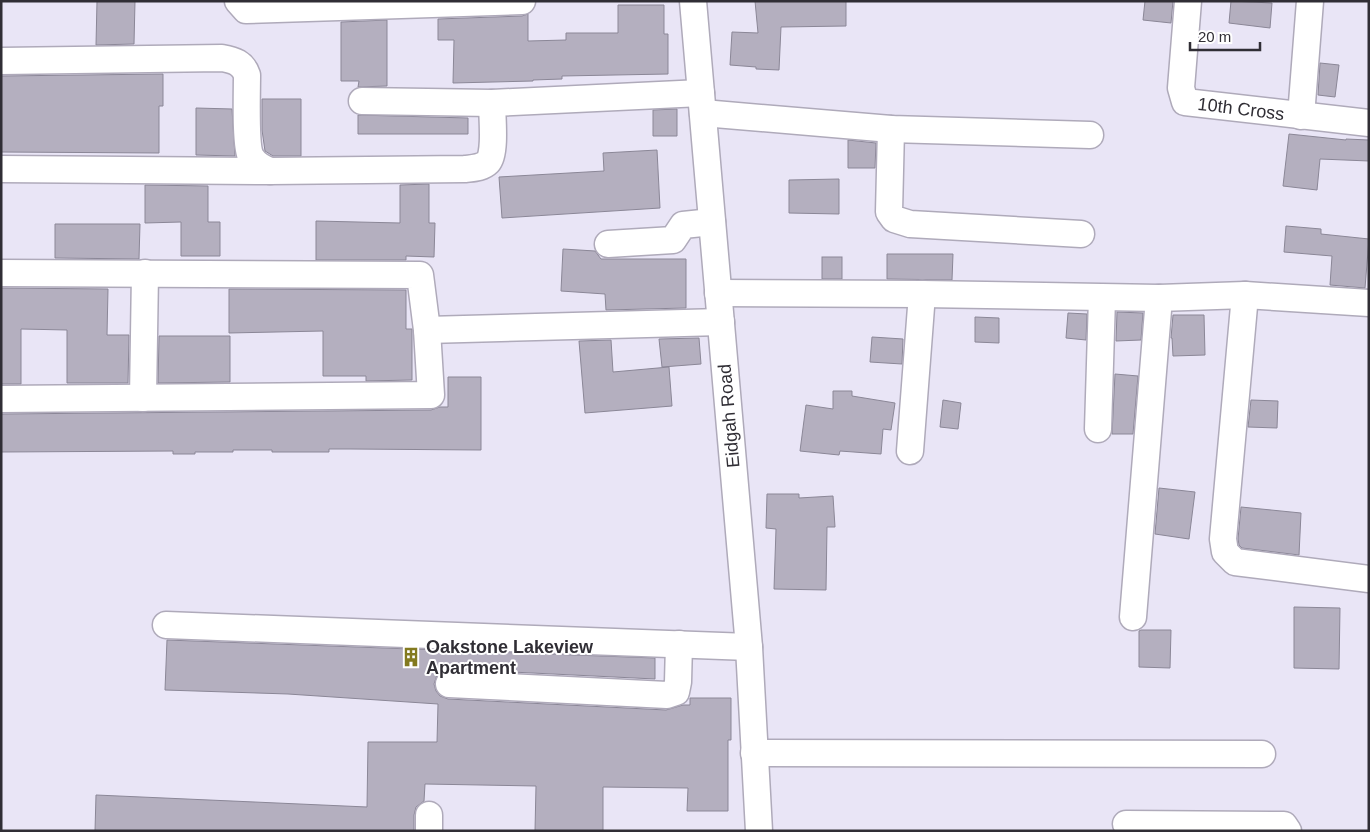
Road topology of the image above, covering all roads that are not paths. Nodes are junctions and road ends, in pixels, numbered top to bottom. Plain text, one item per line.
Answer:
1 (238, 1) edge
2 (522, 1) edge
3 (693, 1) edge
4 (1188, 1) edge
5 (1310, 1) edge
6 (1, 61) edge
7 (362, 101) dead end
8 (492, 103) junction
9 (702, 103) junction
10 (1301, 116) junction
11 (1369, 123) edge
12 (891, 129) junction
13 (1090, 134) dead end
14 (1, 169) edge
15 (270, 171) junction
16 (712, 222) junction
17 (1081, 234) dead end
18 (608, 244) dead end
19 (1, 273) edge
20 (145, 273) junction
21 (718, 293) junction
22 (922, 294) junction
23 (1245, 295) junction
24 (1102, 298) junction
25 (1159, 298) junction
26 (1369, 303) edge
27 (721, 322) junction
28 (427, 330) junction
29 (143, 398) junction
30 (1, 399) edge
31 (1098, 429) dead end
32 (910, 451) dead end
33 (1369, 579) edge
34 (1133, 617) dead end
35 (166, 625) dead end
36 (679, 644) junction
37 (750, 647) junction
38 (449, 684) dead end
39 (754, 753) junction
40 (1262, 754) dead end
41 (1126, 824) dead end
42 (759, 831) edge
43 (1288, 831) edge

1 - 2 street
3 - 9 street, Eidgah Road
4 - 10 street, 10th Cross
5 - 10 street
6 - 15 street
7 - 8 street
8 - 9 street
8 - 15 street
9 - 12 street
9 - 16 street, Eidgah Road
10 - 11 street, 10th Cross
12 - 13 street
12 - 17 street
14 - 15 street
16 - 18 street
16 - 21 street, Eidgah Road
19 - 20 street
20 - 28 street
20 - 29 street
21 - 22 street
21 - 27 street, Eidgah Road
22 - 24 street
22 - 32 street
23 - 25 street
23 - 26 street
23 - 33 street
24 - 25 street
24 - 31 street
25 - 34 street
27 - 28 street
27 - 37 street, Eidgah Road
28 - 29 street
29 - 30 street
35 - 36 street
36 - 37 street
36 - 38 street
37 - 39 street, Eidgah Road
39 - 40 street
39 - 42 street, Eidgah Road
41 - 43 street

